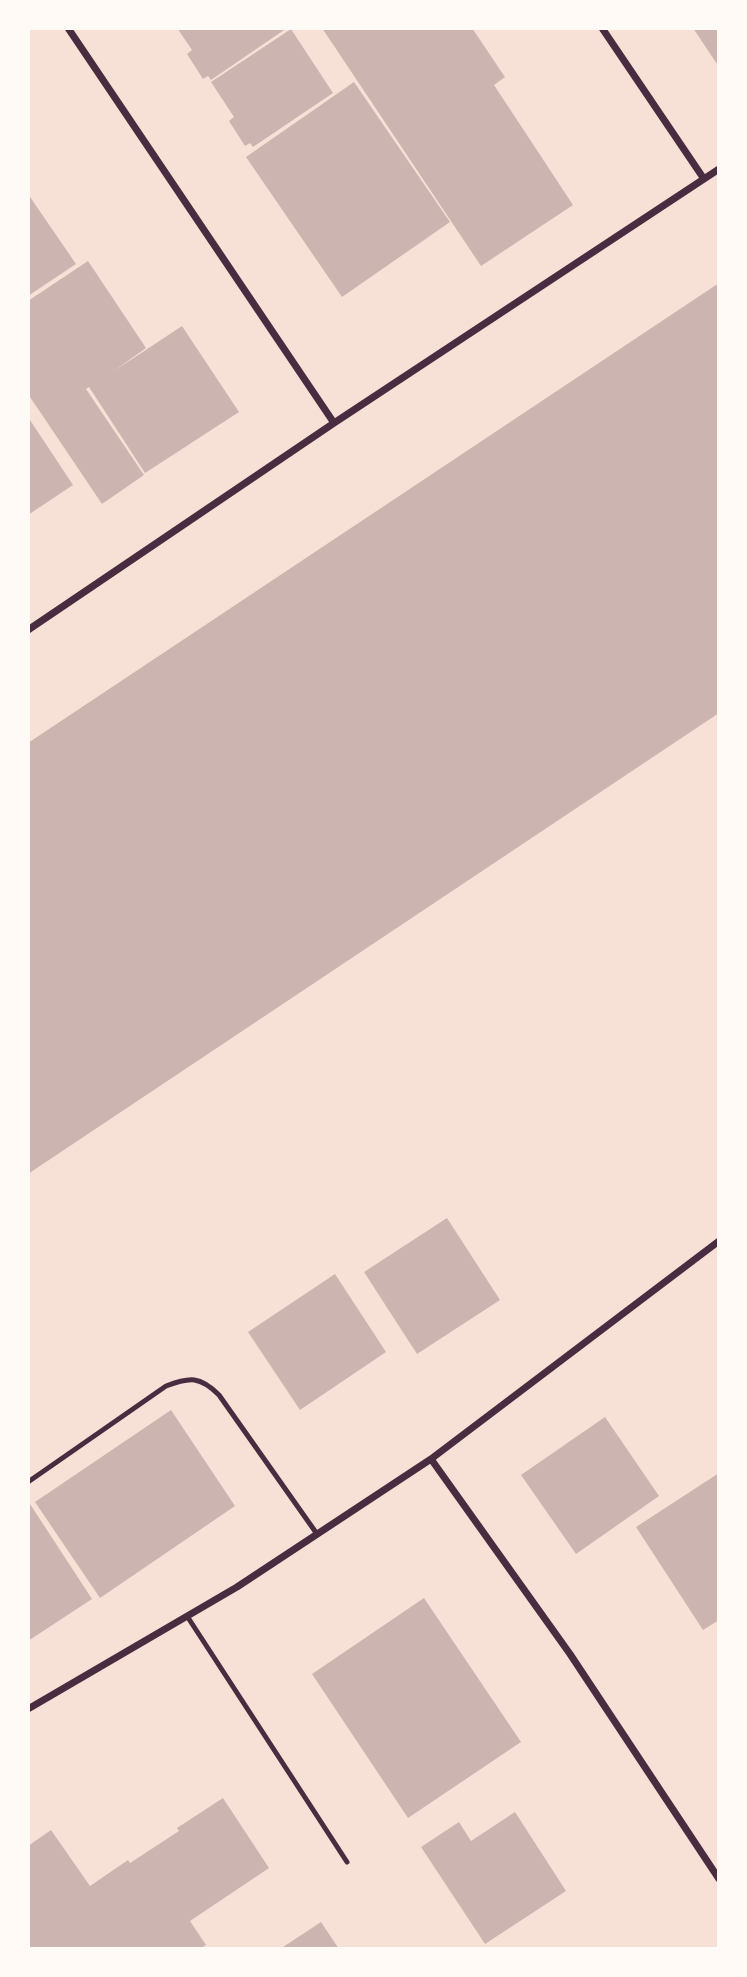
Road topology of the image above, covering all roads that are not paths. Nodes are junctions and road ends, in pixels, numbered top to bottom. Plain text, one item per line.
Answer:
1 (68, 28) edge
2 (602, 28) edge
3 (719, 169) edge
4 (704, 178) junction
5 (334, 423) junction
6 (28, 630) edge
7 (719, 1241) edge
8 (431, 1459) junction
9 (28, 1482) edge
10 (317, 1534) junction
11 (187, 1616) junction
12 (28, 1709) edge
13 (347, 1862) dead end
14 (719, 1879) edge

1 - 5 street
2 - 4 street
3 - 4 street
4 - 5 street
5 - 6 street
7 - 8 street
8 - 10 street
8 - 14 street
9 - 10 lane
10 - 11 street
11 - 12 street
11 - 13 lane

